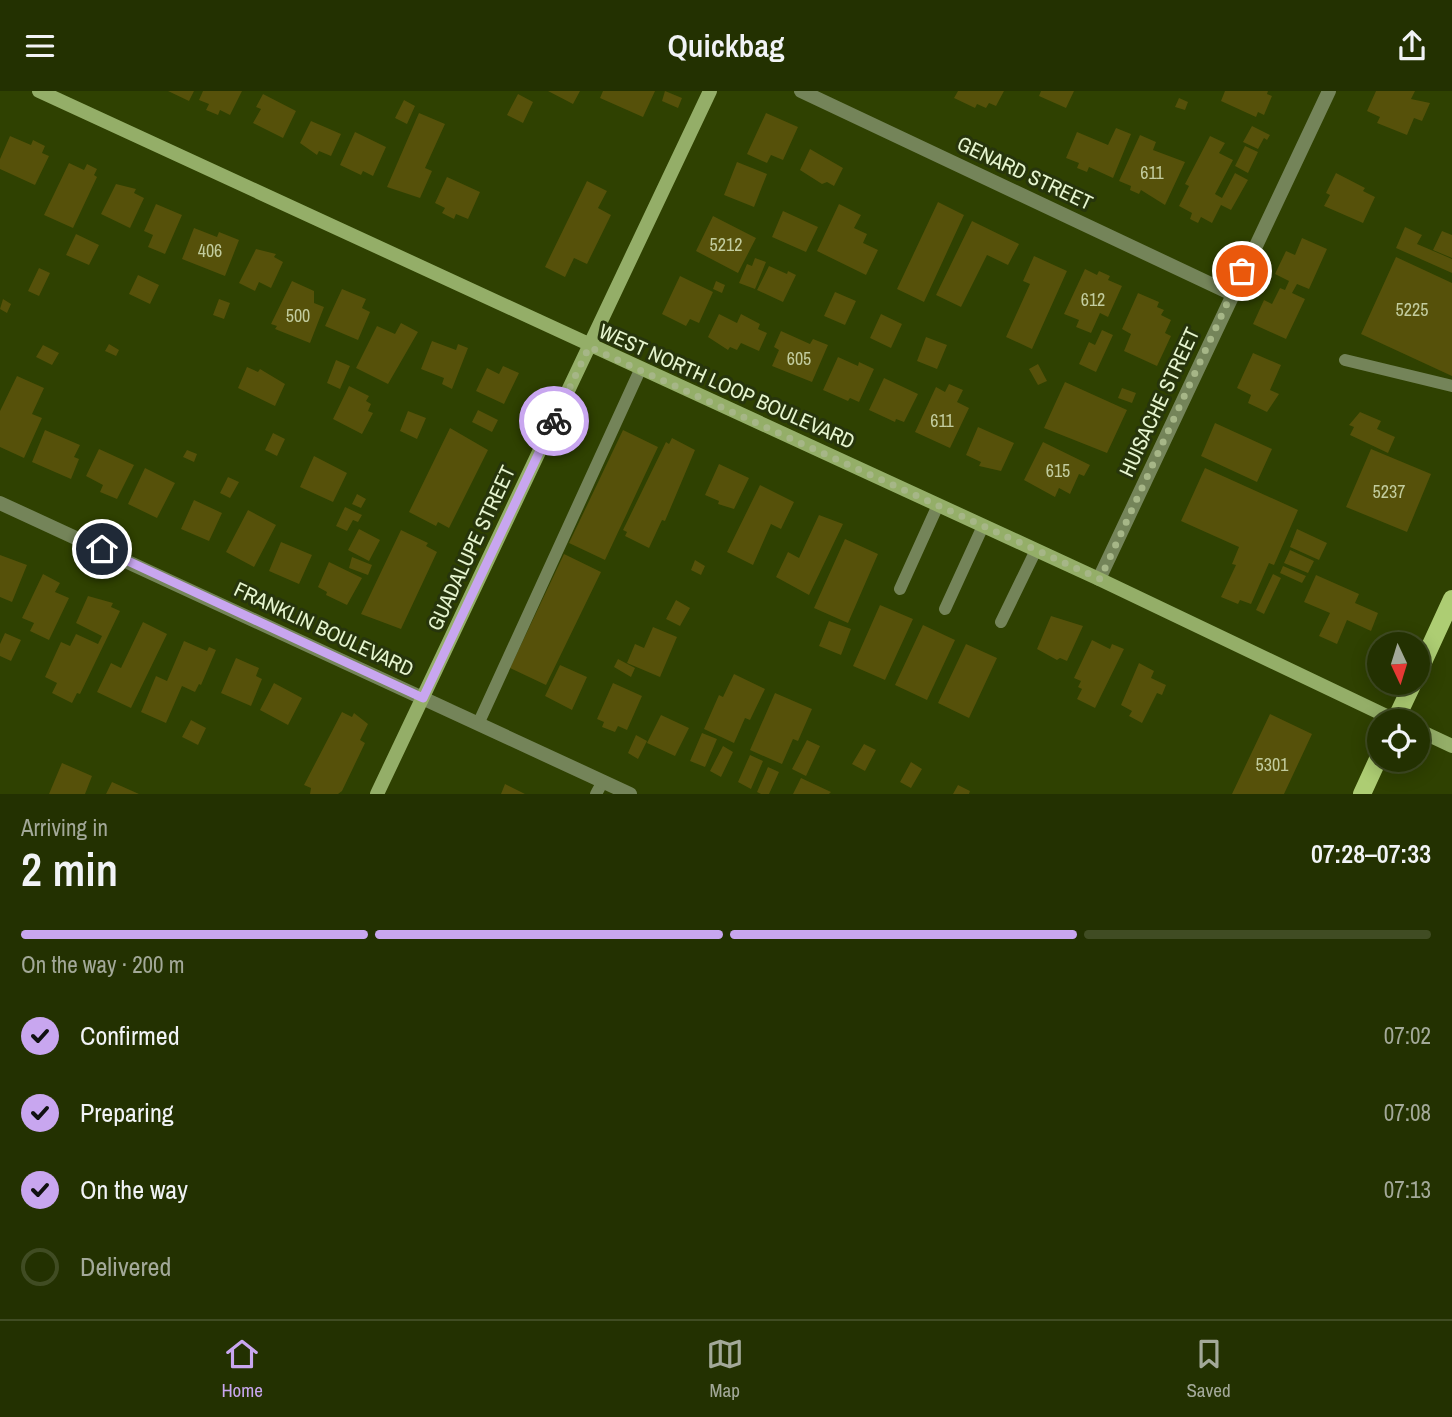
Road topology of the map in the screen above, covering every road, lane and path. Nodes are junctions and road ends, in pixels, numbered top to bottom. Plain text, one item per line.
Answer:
1 (38, 91) edge
2 (709, 91) edge
3 (801, 91) edge
4 (1329, 91) edge
5 (1232, 294) junction
6 (589, 347) junction
7 (1345, 360) dead end
8 (640, 370) junction
9 (1452, 387) edge
10 (0, 503) edge
11 (938, 505) junction
12 (983, 526) junction
13 (1036, 550) junction
14 (1100, 579) junction
15 (900, 589) dead end
16 (1452, 599) edge
17 (945, 609) dead end
18 (1001, 622) dead end
19 (1430, 647) edge
20 (423, 698) junction
21 (1371, 709) edge
22 (479, 722) junction
23 (1430, 736) edge
24 (1452, 746) edge
25 (1372, 772) edge
26 (600, 787) edge
27 (377, 794) edge
28 (630, 794) edge
29 (1362, 794) edge

1 - 6 street, WEST NORTH LOOP BOULEVARD
2 - 6 street, GUADALUPE STREET
3 - 5 street, GENARD STREET
4 - 5 street, HUISACHE STREET
5 - 14 street, HUISACHE STREET
6 - 8 street, WEST NORTH LOOP BOULEVARD
6 - 20 street, GUADALUPE STREET
7 - 9 lane
8 - 11 street, WEST NORTH LOOP BOULEVARD
8 - 22 lane
10 - 20 street, FRANKLIN BOULEVARD
11 - 12 street, WEST NORTH LOOP BOULEVARD
11 - 15 lane
12 - 13 street, WEST NORTH LOOP BOULEVARD
12 - 17 lane
13 - 14 street, WEST NORTH LOOP BOULEVARD
13 - 18 lane
14 - 21 street, WEST NORTH LOOP BOULEVARD
16 - 19 main road
20 - 22 street, FRANKLIN BOULEVARD
20 - 27 street, GUADALUPE STREET
22 - 26 street, FRANKLIN BOULEVARD
23 - 24 street
25 - 29 main road
26 - 28 street, FRANKLIN BOULEVARD

